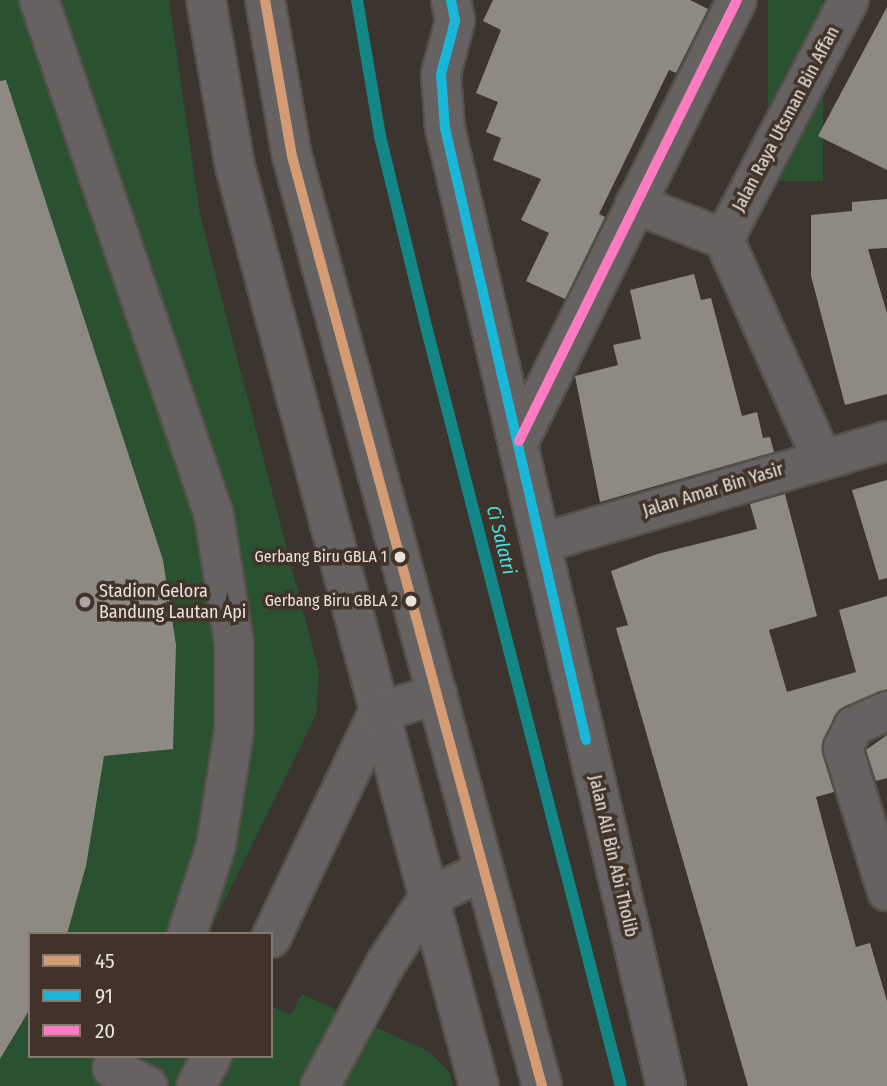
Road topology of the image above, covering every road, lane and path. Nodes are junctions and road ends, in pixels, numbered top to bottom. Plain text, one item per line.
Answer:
1 (40, 0) edge
2 (206, 0) edge
3 (265, 0) edge
4 (737, 0) edge
5 (849, 0) edge
6 (457, 7) edge
7 (635, 204) junction
8 (724, 239) junction
9 (519, 441) junction
10 (887, 441) edge
11 (821, 457) junction
12 (541, 544) junction
13 (437, 694) junction
14 (887, 711) edge
15 (378, 713) junction
16 (484, 871) junction
17 (887, 891) edge
18 (429, 897) junction
19 (188, 932) edge
20 (273, 934) edge
21 (211, 1058) edge
22 (110, 1070) edge
23 (148, 1086) edge
24 (196, 1086) edge
25 (320, 1086) edge
26 (479, 1086) edge
27 (542, 1086) edge
28 (666, 1086) edge

1 - 19 street
2 - 15 street
3 - 13 street
4 - 7 street
5 - 8 street, Jalan Raya Utsman Bin Affan
6 - 9 street, Jalan Ali Bin Abi Tholib
7 - 8 street
7 - 9 street
8 - 11 street
9 - 12 street, Jalan Ali Bin Abi Tholib
10 - 11 street, Jalan Amar Bin Yasir
11 - 12 street, Jalan Amar Bin Yasir
12 - 28 street, Jalan Ali Bin Abi Tholib
13 - 15 street
13 - 16 street
14 - 17 street
15 - 18 street
15 - 20 street
16 - 18 street
16 - 27 street
18 - 25 street
18 - 26 street
21 - 24 street
22 - 23 street

